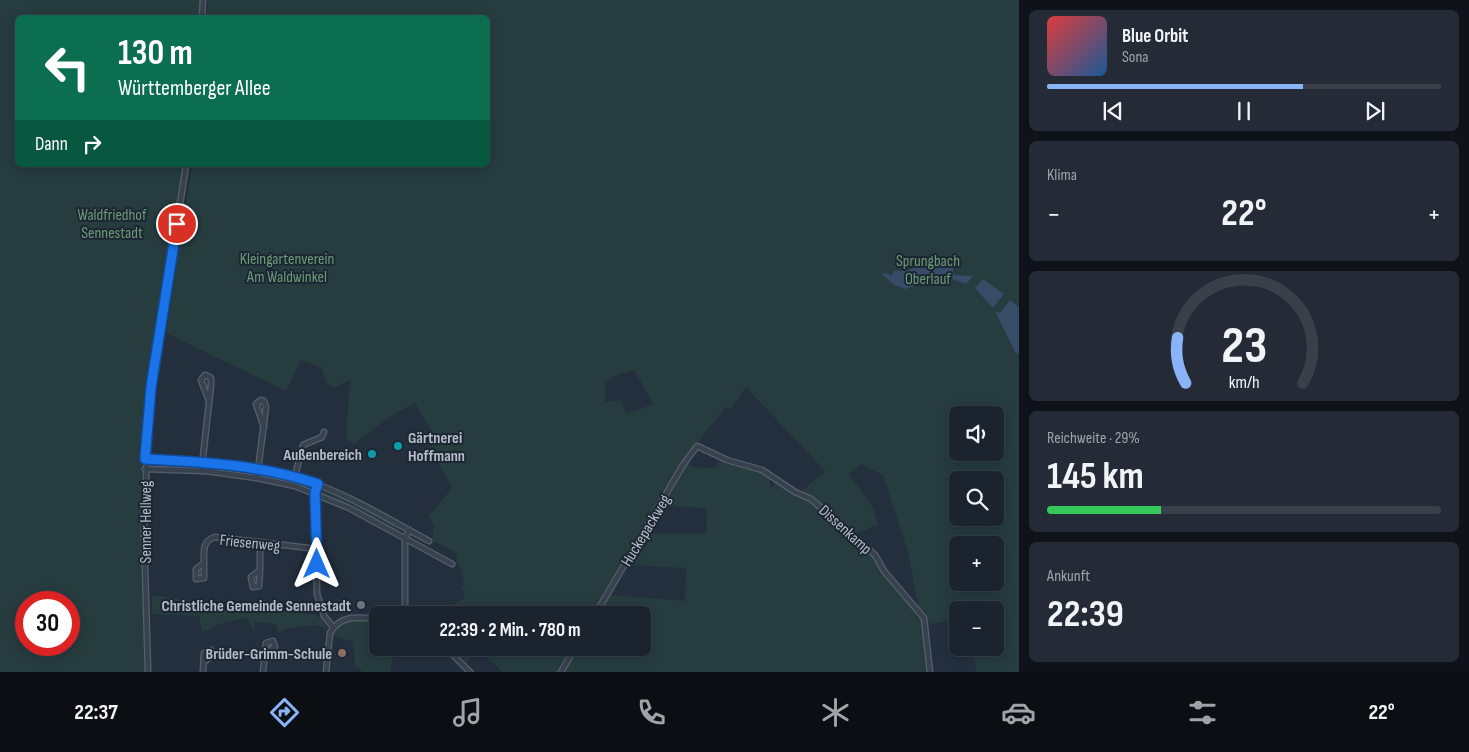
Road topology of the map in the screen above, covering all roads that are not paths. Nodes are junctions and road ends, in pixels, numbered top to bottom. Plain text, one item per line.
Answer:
1 (203, 0) edge
2 (202, 15) edge
3 (186, 167) edge
4 (209, 401) junction
5 (264, 427) junction
6 (324, 432) dead end
7 (697, 446) joint
8 (145, 459) junction
9 (204, 462) junction
10 (145, 469) junction
11 (258, 469) junction
12 (204, 471) junction
13 (295, 476) junction
14 (257, 478) junction
15 (318, 484) junction
16 (315, 492) junction
17 (409, 530) junction
18 (405, 538) junction
19 (429, 541) dead end
20 (260, 542) junction
21 (317, 549) junction
22 (204, 563) dead end
23 (452, 564) dead end
24 (260, 570) dead end
25 (405, 606) edge
26 (600, 606) edge
27 (369, 618) edge
28 (333, 627) junction
29 (265, 653) dead end
30 (454, 656) edge
31 (570, 656) edge
32 (204, 662) dead end
33 (148, 672) edge
34 (203, 672) edge
35 (263, 672) edge
36 (326, 672) edge
37 (470, 672) edge
38 (561, 672) edge
39 (930, 672) edge

1 - 2 street
3 - 8 street, Senner Hellweg
4 - 4 street
4 - 9 street
5 - 5 street
5 - 11 street
6 - 13 street
7 - 26 street, Huckepackweg
7 - 39 street, Dissenkamp
8 - 9 street
8 - 10 street, Senner Hellweg
9 - 11 street
9 - 12 street
10 - 12 street
10 - 33 street, Senner Hellweg
11 - 13 street
11 - 14 street
12 - 14 street
13 - 15 street
14 - 16 street
15 - 16 street
15 - 17 street
16 - 18 street
16 - 21 street
17 - 18 street
17 - 19 street
18 - 23 street
18 - 25 street
20 - 21 street, Friesenweg
20 - 22 street, Friesenweg
20 - 24 street
21 - 28 street
27 - 28 street
28 - 36 street
29 - 35 street
30 - 37 street
31 - 38 street
32 - 34 street

